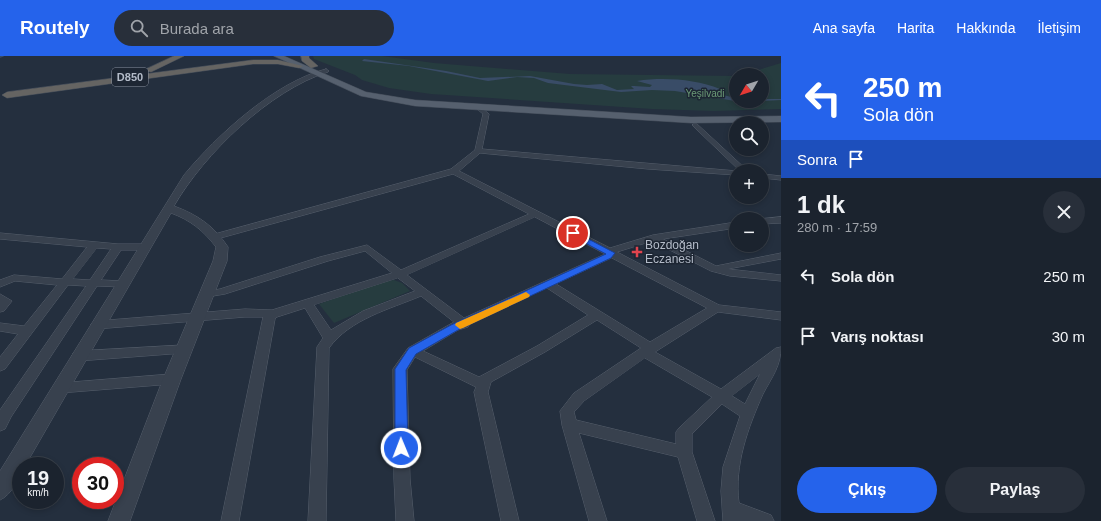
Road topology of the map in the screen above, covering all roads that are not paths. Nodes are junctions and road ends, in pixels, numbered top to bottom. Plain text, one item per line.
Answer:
1 (180, 56) edge
2 (261, 56) edge
3 (278, 56) edge
4 (241, 58) junction
5 (302, 59) edge
6 (211, 60) dead end
7 (315, 69) junction
8 (126, 75) junction
9 (2, 94) edge
10 (479, 108) junction
11 (781, 114) edge
12 (781, 119) edge
13 (696, 124) dead end
14 (478, 151) junction
15 (737, 164) edge
16 (454, 171) junction
17 (729, 173) edge
18 (769, 177) edge
19 (781, 178) edge
20 (168, 208) junction
21 (535, 214) junction
22 (781, 220) edge
23 (769, 221) edge
24 (729, 226) edge
25 (0, 236) edge
26 (214, 236) junction
27 (653, 238) junction
28 (94, 245) junction
29 (118, 247) junction
30 (145, 247) junction
31 (611, 253) junction
32 (781, 256) edge
33 (715, 269) junction
34 (400, 274) junction
35 (781, 278) edge
36 (65, 282) junction
37 (93, 283) junction
38 (0, 284) edge
39 (123, 284) junction
40 (548, 284) junction
41 (422, 292) junction
42 (207, 294) junction
43 (0, 297) edge
44 (307, 302) junction
45 (0, 308) edge
46 (716, 308) junction
47 (273, 314) junction
48 (596, 315) junction
49 (198, 316) junction
50 (781, 316) edge
51 (464, 324) junction
52 (96, 325) junction
53 (0, 328) edge
54 (28, 331) junction
55 (329, 337) junction
56 (650, 348) junction
57 (184, 349) junction
58 (412, 351) junction
59 (781, 351) edge
60 (78, 356) junction
61 (0, 366) edge
62 (172, 379) junction
63 (483, 385) junction
64 (60, 388) junction
65 (722, 396) junction
66 (748, 414) junction
67 (0, 424) edge
68 (569, 425) junction
69 (684, 452) junction
70 (0, 490) edge
71 (732, 515) edge
72 (119, 521) edge
73 (230, 521) edge
74 (317, 521) edge
75 (405, 521) edge
76 (510, 521) edge
77 (598, 521) edge
78 (706, 521) edge
79 (765, 521) edge

1 - 8 highway
2 - 4 highway, D850
2 - 9 highway, D850
3 - 5 main road
4 - 6 highway
4 - 8 highway, D850
5 - 7 main road
5 - 9 highway
7 - 10 main road
7 - 11 main road
7 - 20 street
8 - 9 highway, D850
10 - 12 main road
10 - 14 street
13 - 15 street
14 - 16 street
14 - 17 street
16 - 21 street
16 - 26 street
18 - 19 street
20 - 26 street
20 - 30 street
21 - 31 street
21 - 34 street
22 - 23 street
24 - 27 street
25 - 28 street
26 - 42 street
27 - 31 street
27 - 33 street
28 - 29 street
28 - 36 street
29 - 30 street
29 - 37 street
30 - 39 street
31 - 40 street
31 - 46 street
32 - 33 street
33 - 35 street
34 - 41 street
34 - 42 street
34 - 44 street
36 - 37 street
36 - 38 street
36 - 54 street
37 - 39 street
37 - 67 street
39 - 52 street
40 - 48 street
40 - 51 street
41 - 51 street
41 - 55 street
42 - 49 street
43 - 45 street
44 - 47 street
44 - 55 street
46 - 50 street
46 - 56 street
47 - 49 street
47 - 73 street
48 - 56 street
48 - 63 street
49 - 52 street
49 - 57 street
51 - 58 street
52 - 60 street
53 - 54 street
54 - 61 street
55 - 74 street
56 - 65 street
56 - 68 street
57 - 60 street
57 - 62 street
58 - 63 street
58 - 75 street
59 - 65 street
59 - 66 street
60 - 64 street
62 - 64 street
62 - 72 street
63 - 76 street
64 - 70 street
65 - 66 street
65 - 69 street
66 - 71 street
68 - 69 street
68 - 77 street
69 - 78 street
71 - 79 street

